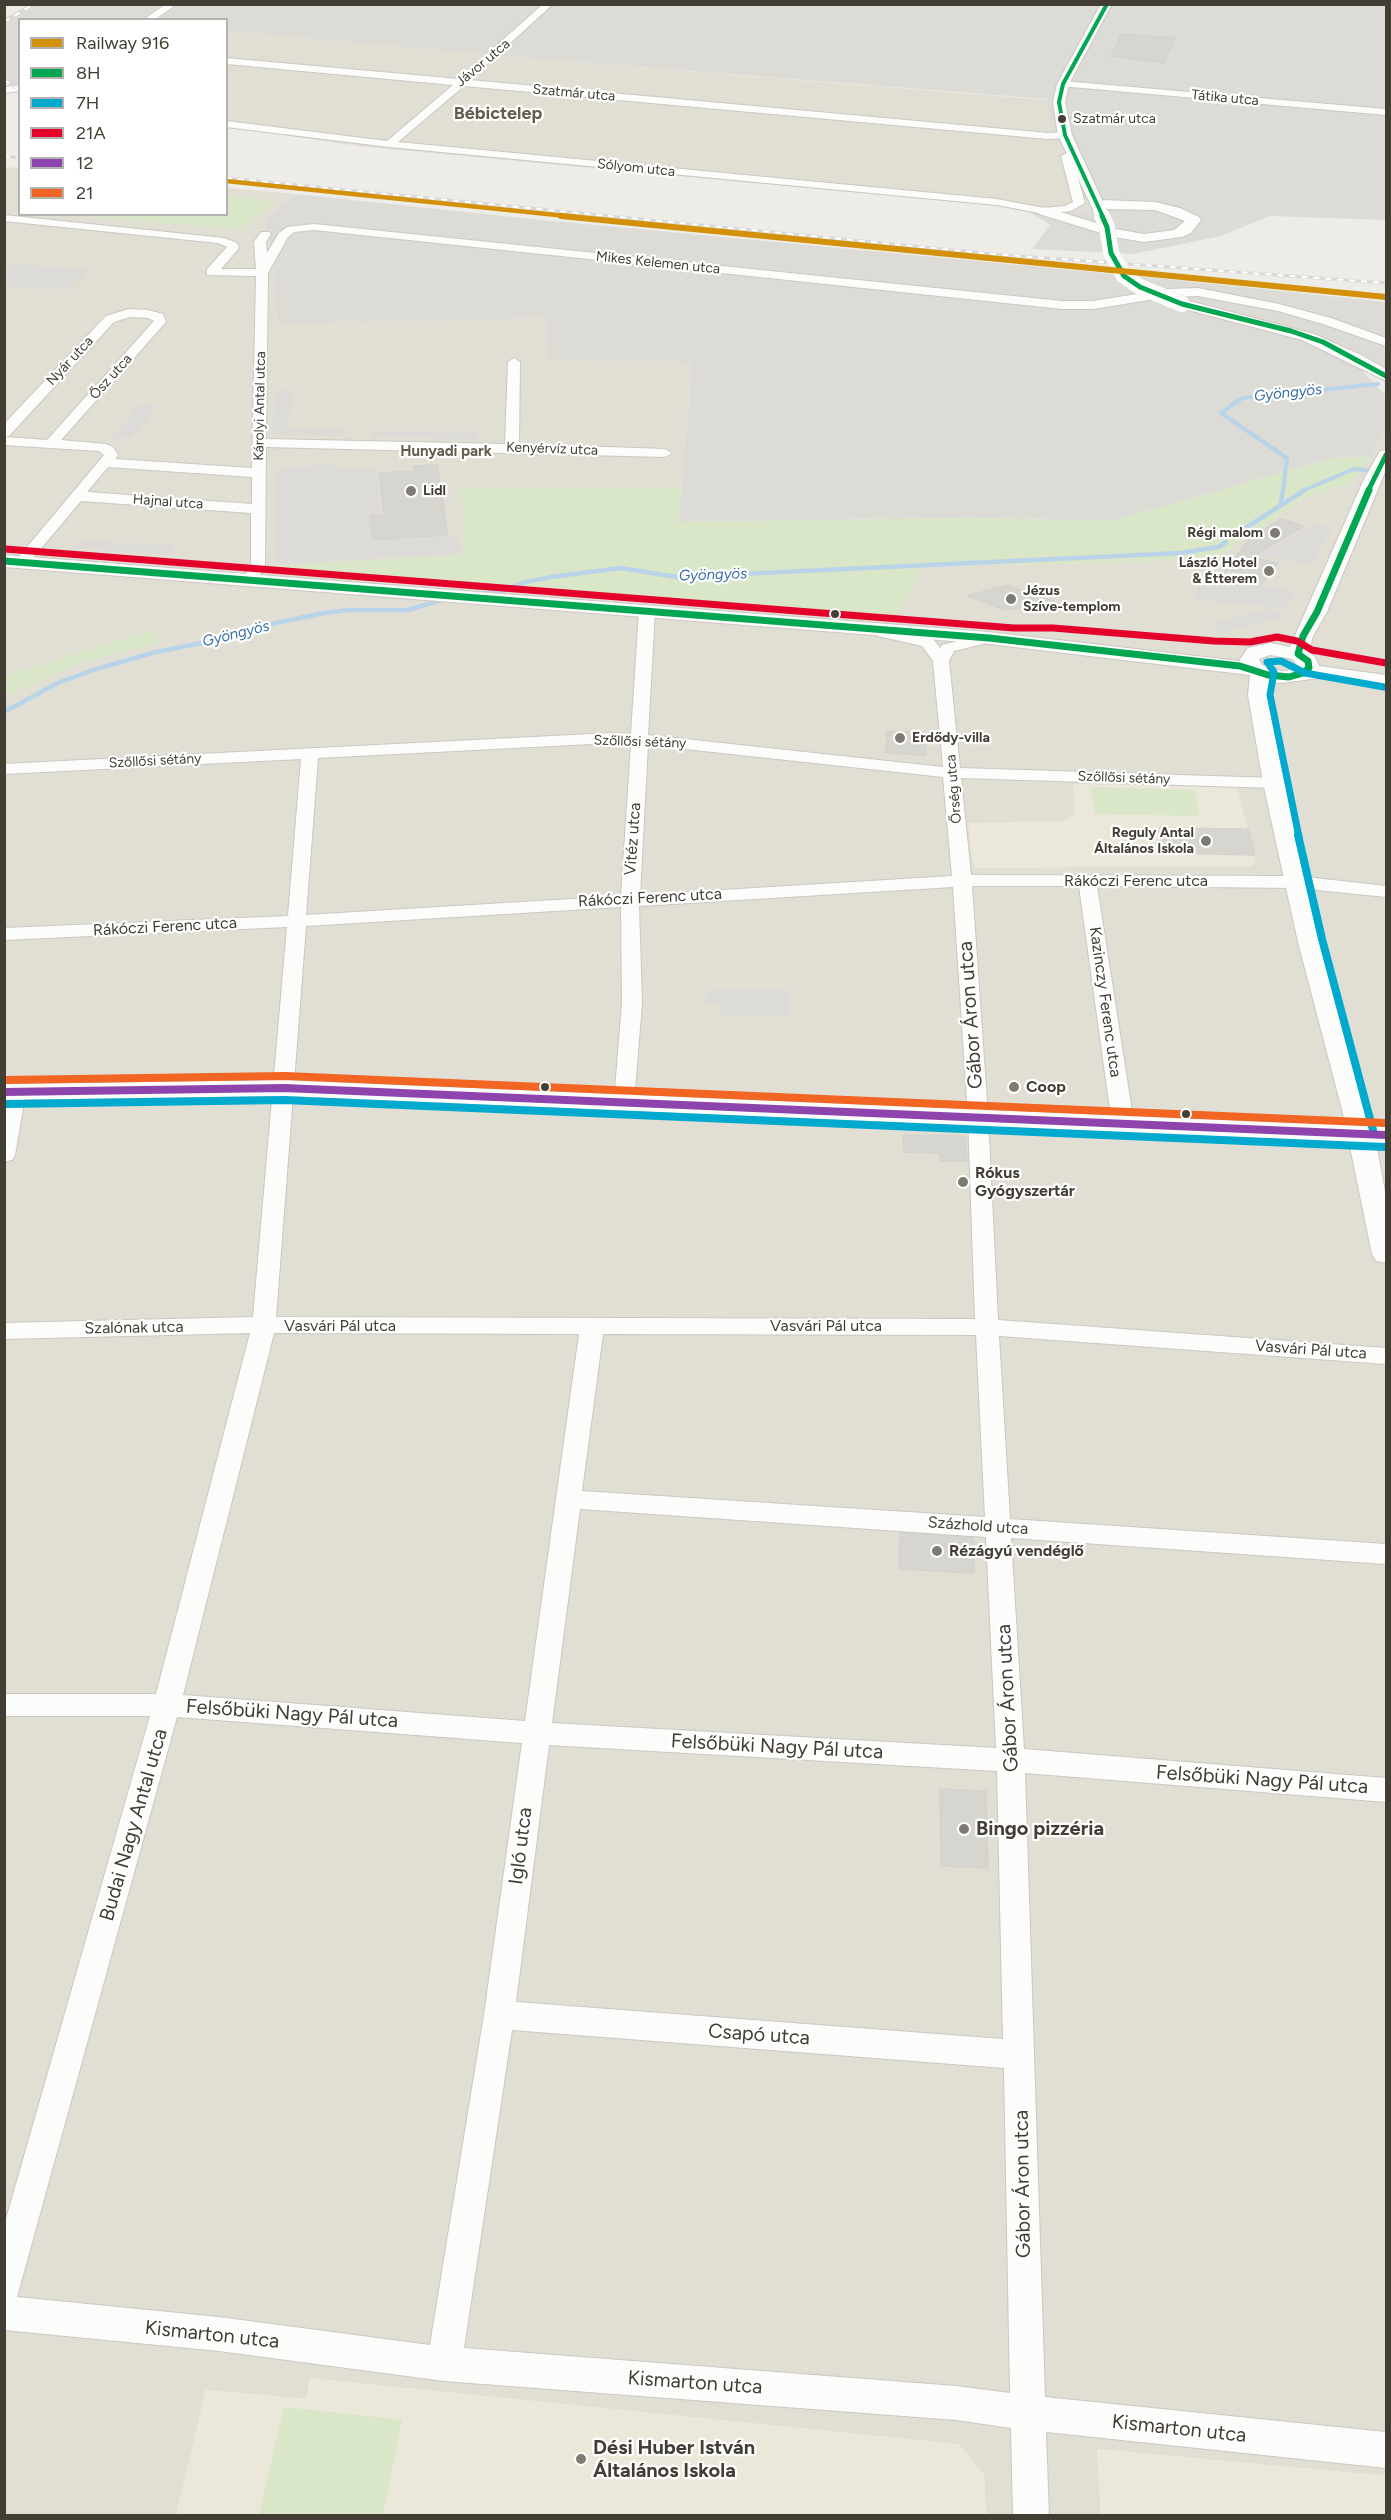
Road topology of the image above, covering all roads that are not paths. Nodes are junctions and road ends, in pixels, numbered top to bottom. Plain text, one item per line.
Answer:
1 (173, 4) edge
2 (549, 4) edge
3 (1107, 4) edge
4 (150, 18) edge
5 (228, 62) edge
6 (461, 82) junction
7 (1063, 84) junction
8 (1386, 111) edge
9 (228, 124) edge
10 (1065, 135) junction
11 (389, 144) junction
12 (1073, 153) junction
13 (1098, 207) junction
14 (1044, 211) joint
15 (1076, 214) junction
16 (4, 218) edge
17 (265, 234) dead end
18 (262, 273) junction
19 (148, 314) joint
20 (1386, 342) edge
21 (514, 362) dead end
22 (1385, 374) edge
23 (4, 433) edge
24 (4, 441) edge
25 (259, 443) junction
26 (50, 444) junction
27 (512, 448) junction
28 (665, 453) dead end
29 (105, 463) junction
30 (1380, 467) edge
31 (259, 473) junction
32 (77, 496) junction
33 (259, 509) junction
34 (13, 562) edge
35 (251, 580) junction
36 (1323, 595) junction
37 (647, 611) junction
38 (870, 628) junction
39 (989, 638) junction
40 (1275, 649) junction
41 (941, 661) junction
42 (1256, 666) junction
43 (1298, 667) junction
44 (1386, 675) edge
45 (1386, 681) edge
46 (1267, 736) junction
47 (640, 739) junction
48 (310, 754) junction
49 (4, 769) edge
50 (952, 773) junction
51 (1274, 783) junction
52 (1087, 880) junction
53 (962, 881) junction
54 (1297, 882) junction
55 (1386, 891) edge
56 (630, 899) junction
57 (297, 921) junction
58 (4, 934) edge
59 (284, 1088) junction
60 (10, 1091) edge
61 (624, 1102) junction
62 (978, 1116) junction
63 (1123, 1124) junction
64 (1374, 1134) edge
65 (4, 1155) edge
66 (1386, 1254) edge
67 (264, 1325) junction
68 (592, 1327) junction
69 (987, 1327) junction
70 (4, 1331) edge
71 (1386, 1356) edge
72 (568, 1499) junction
73 (998, 1527) junction
74 (1386, 1554) edge
75 (4, 1705) edge
76 (167, 1705) junction
77 (536, 1733) junction
78 (1011, 1760) junction
79 (1386, 1790) edge
80 (499, 2015) junction
81 (1020, 2055) junction
82 (4, 2287) edge
83 (4, 2313) edge
84 (444, 2364) junction
85 (1028, 2414) junction
86 (1386, 2450) edge
87 (1031, 2516) edge

1 - 4 street
2 - 6 street, Jávor utca
3 - 7 street
5 - 6 street, Szatmár utca
6 - 10 street, Szatmár utca
6 - 11 street, Jávor utca
7 - 8 street, Tátika utca
7 - 10 street
9 - 11 street, Sólyom utca
10 - 12 street
11 - 14 street, Sólyom utca
12 - 13 street
12 - 15 street
13 - 15 street
13 - 22 street, bridge
14 - 15 street
16 - 18 street
17 - 18 street, Károlyi Antal utca
18 - 20 street, Mikes Kelemen utca
18 - 25 street, Károlyi Antal utca
19 - 23 street, Nyár utca
19 - 26 street, Ősz utca
21 - 27 street
24 - 26 street
25 - 27 street, Kenyérvíz utca
25 - 31 street, Károlyi Antal utca
26 - 29 street
27 - 28 street, Kenyérvíz utca
29 - 31 street
29 - 32 street
30 - 36 street
31 - 33 street, Károlyi Antal utca
32 - 33 street, Hajnal utca
32 - 34 street
33 - 35 street, Károlyi Antal utca
34 - 35 street
35 - 37 street
36 - 40 street
36 - 43 street
37 - 38 street
37 - 47 street, Vitéz utca
38 - 39 street
38 - 41 street
39 - 41 street
39 - 42 street
40 - 42 street
40 - 43 street
41 - 50 street, Őrség utca
42 - 43 street
42 - 46 street
43 - 44 street
43 - 45 street
43 - 46 street
46 - 51 street
47 - 48 street, Szőllősi sétány
47 - 50 street, Szőllősi sétány
47 - 56 street, Vitéz utca
48 - 49 street, Szőllősi sétány
48 - 57 street, Budai Nagy Antal utca
50 - 51 street, Szőllősi sétány
50 - 53 street, Őrség utca
51 - 54 street
52 - 53 street, Rákóczi Ferenc utca
52 - 54 street, Rákóczi Ferenc utca
52 - 63 street, Kazinczy Ferenc utca
53 - 56 street, Rákóczi Ferenc utca
53 - 62 street, Gábor Áron utca
54 - 55 street, Rákóczi Ferenc utca
54 - 64 street
56 - 57 street, Rákóczi Ferenc utca
56 - 61 street, Vitéz utca
57 - 58 street, Rákóczi Ferenc utca
57 - 59 street, Budai Nagy Antal utca
59 - 60 street
59 - 61 street
59 - 67 street, Budai Nagy Antal utca
60 - 65 street
61 - 62 street
62 - 63 street
62 - 69 street, Gábor Áron utca
63 - 64 street
64 - 66 street
67 - 68 street, Vasvári Pál utca
67 - 70 street, Szalónak utca
67 - 76 street, Budai Nagy Antal utca
68 - 69 street, Vasvári Pál utca
68 - 72 street, Igló utca
69 - 71 street, Vasvári Pál utca
69 - 73 street, Gábor Áron utca
72 - 73 street, Százhold utca
72 - 77 street, Igló utca
73 - 74 street, Százhold utca
73 - 78 street, Gábor Áron utca
75 - 76 street, Felsőbüki Nagy Pál utca
76 - 77 street, Felsőbüki Nagy Pál utca
76 - 82 street, Budai Nagy Antal utca
77 - 78 street, Felsőbüki Nagy Pál utca
77 - 80 street, Igló utca
78 - 79 street, Felsőbüki Nagy Pál utca
78 - 81 street, Gábor Áron utca
80 - 81 street, Csapó utca
80 - 84 street, Igló utca
81 - 85 street, Gábor Áron utca
83 - 84 street, Kismarton utca
84 - 85 street, Kismarton utca
85 - 86 street, Kismarton utca
85 - 87 street, Gábor Áron utca

